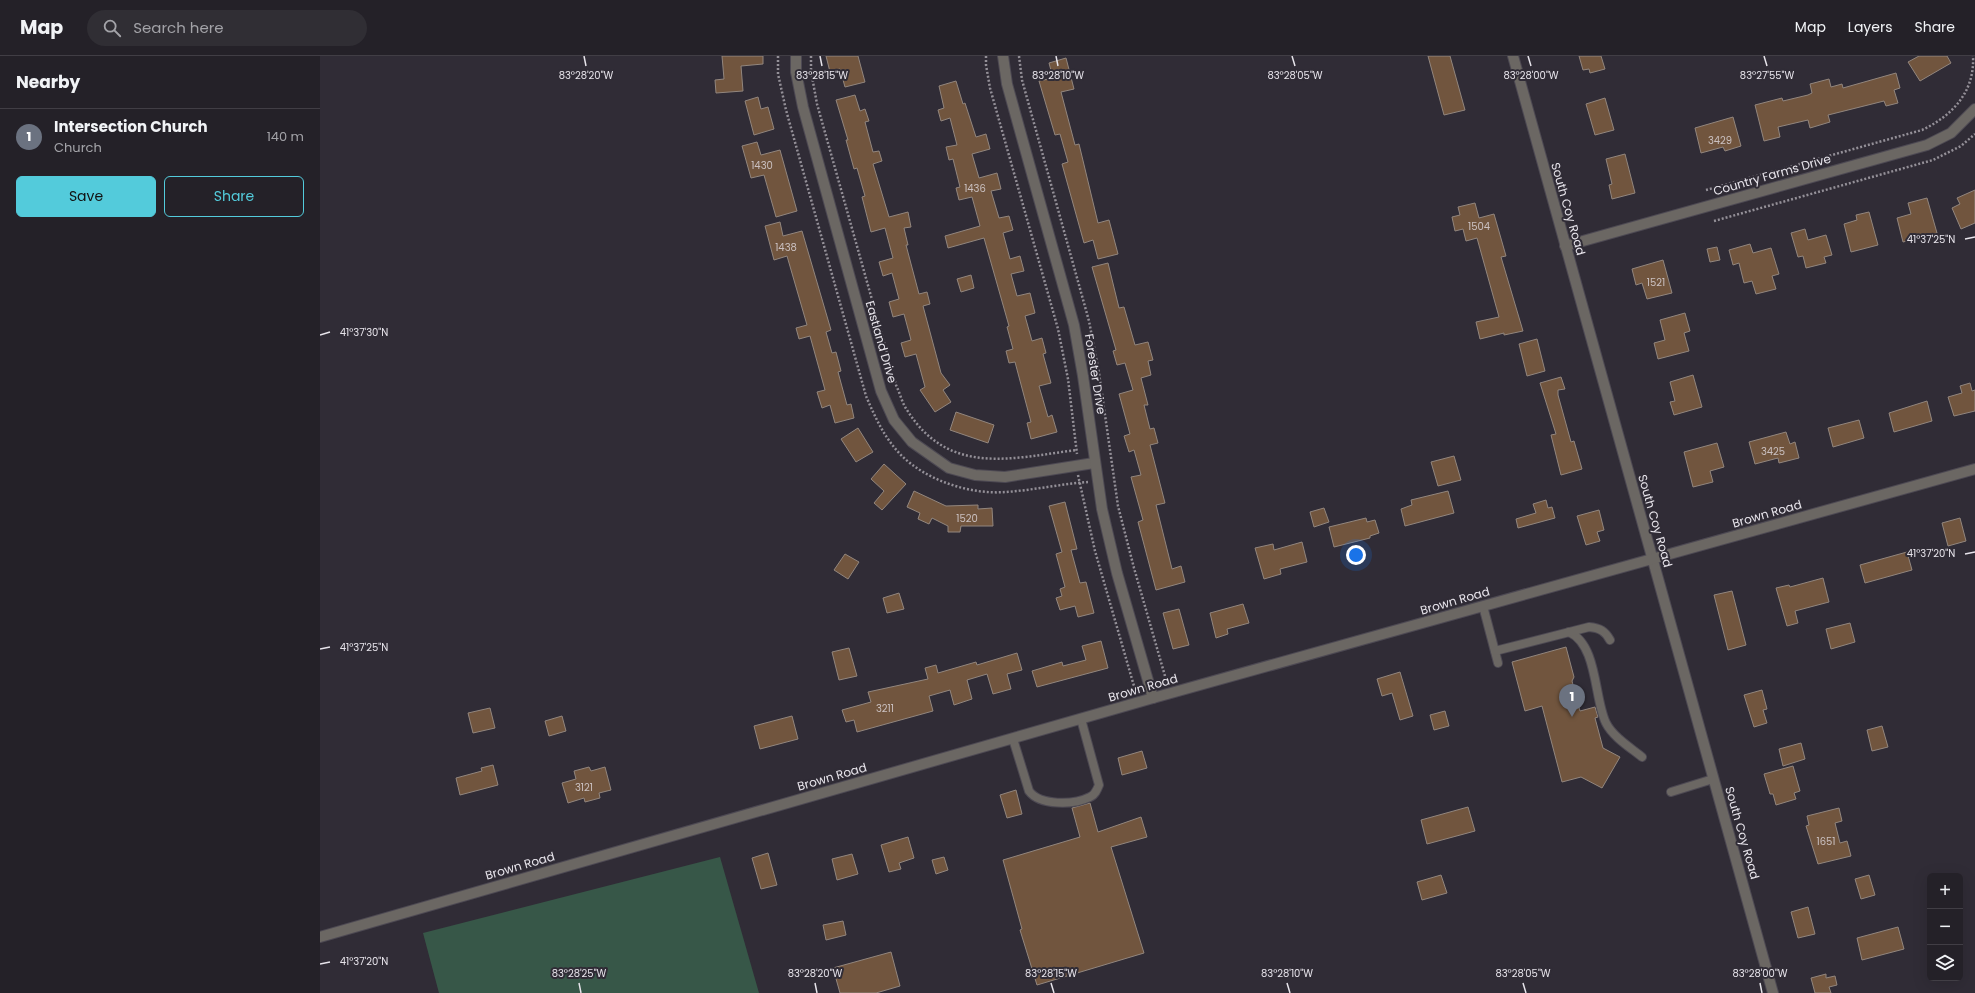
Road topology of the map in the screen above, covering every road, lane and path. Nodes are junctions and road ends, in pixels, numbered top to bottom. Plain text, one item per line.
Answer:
1 (778, 56) edge
2 (796, 56) edge
3 (811, 56) edge
4 (986, 56) edge
5 (1003, 56) edge
6 (1512, 56) edge
7 (1973, 56) edge
8 (1975, 109) edge
9 (1975, 134) edge
10 (1706, 190) dead end
11 (1714, 221) dead end
12 (1565, 246) junction
13 (1077, 450) junction
14 (1094, 463) junction
15 (1077, 466) junction
16 (1975, 469) edge
17 (1114, 480) dead end
18 (1097, 481) junction
19 (1080, 483) junction
20 (1652, 559) junction
21 (1483, 606) junction
22 (1569, 632) junction
23 (1610, 640) dead end
24 (1495, 651) junction
25 (1498, 663) dead end
26 (1136, 695) dead end
27 (1153, 698) junction
28 (1081, 719) junction
29 (1013, 739) junction
30 (1642, 757) dead end
31 (1713, 779) junction
32 (1671, 792) dead end
33 (320, 937) edge
34 (1773, 993) edge

1 - 19 path
2 - 15 street, Eastland Drive
3 - 13 path
4 - 13 path
5 - 14 street, Forester Drive
6 - 12 street, South Coy Road
7 - 10 path
8 - 12 street, Country Farms Drive
9 - 11 path
12 - 20 street, South Coy Road
13 - 15 path
14 - 15 street, Eastland Drive
14 - 18 street, Forester Drive
15 - 19 path
16 - 20 street, Brown Road
17 - 18 path
18 - 19 path
18 - 27 street, Forester Drive
19 - 26 path
20 - 21 street, Brown Road
20 - 31 street, South Coy Road
21 - 24 lane
21 - 27 street, Brown Road
22 - 23 lane
22 - 24 lane
22 - 30 lane
24 - 25 lane
27 - 28 street, Brown Road
28 - 29 street, Brown Road
28 - 29 lane
29 - 33 street, Brown Road
31 - 32 lane
31 - 34 street, South Coy Road

